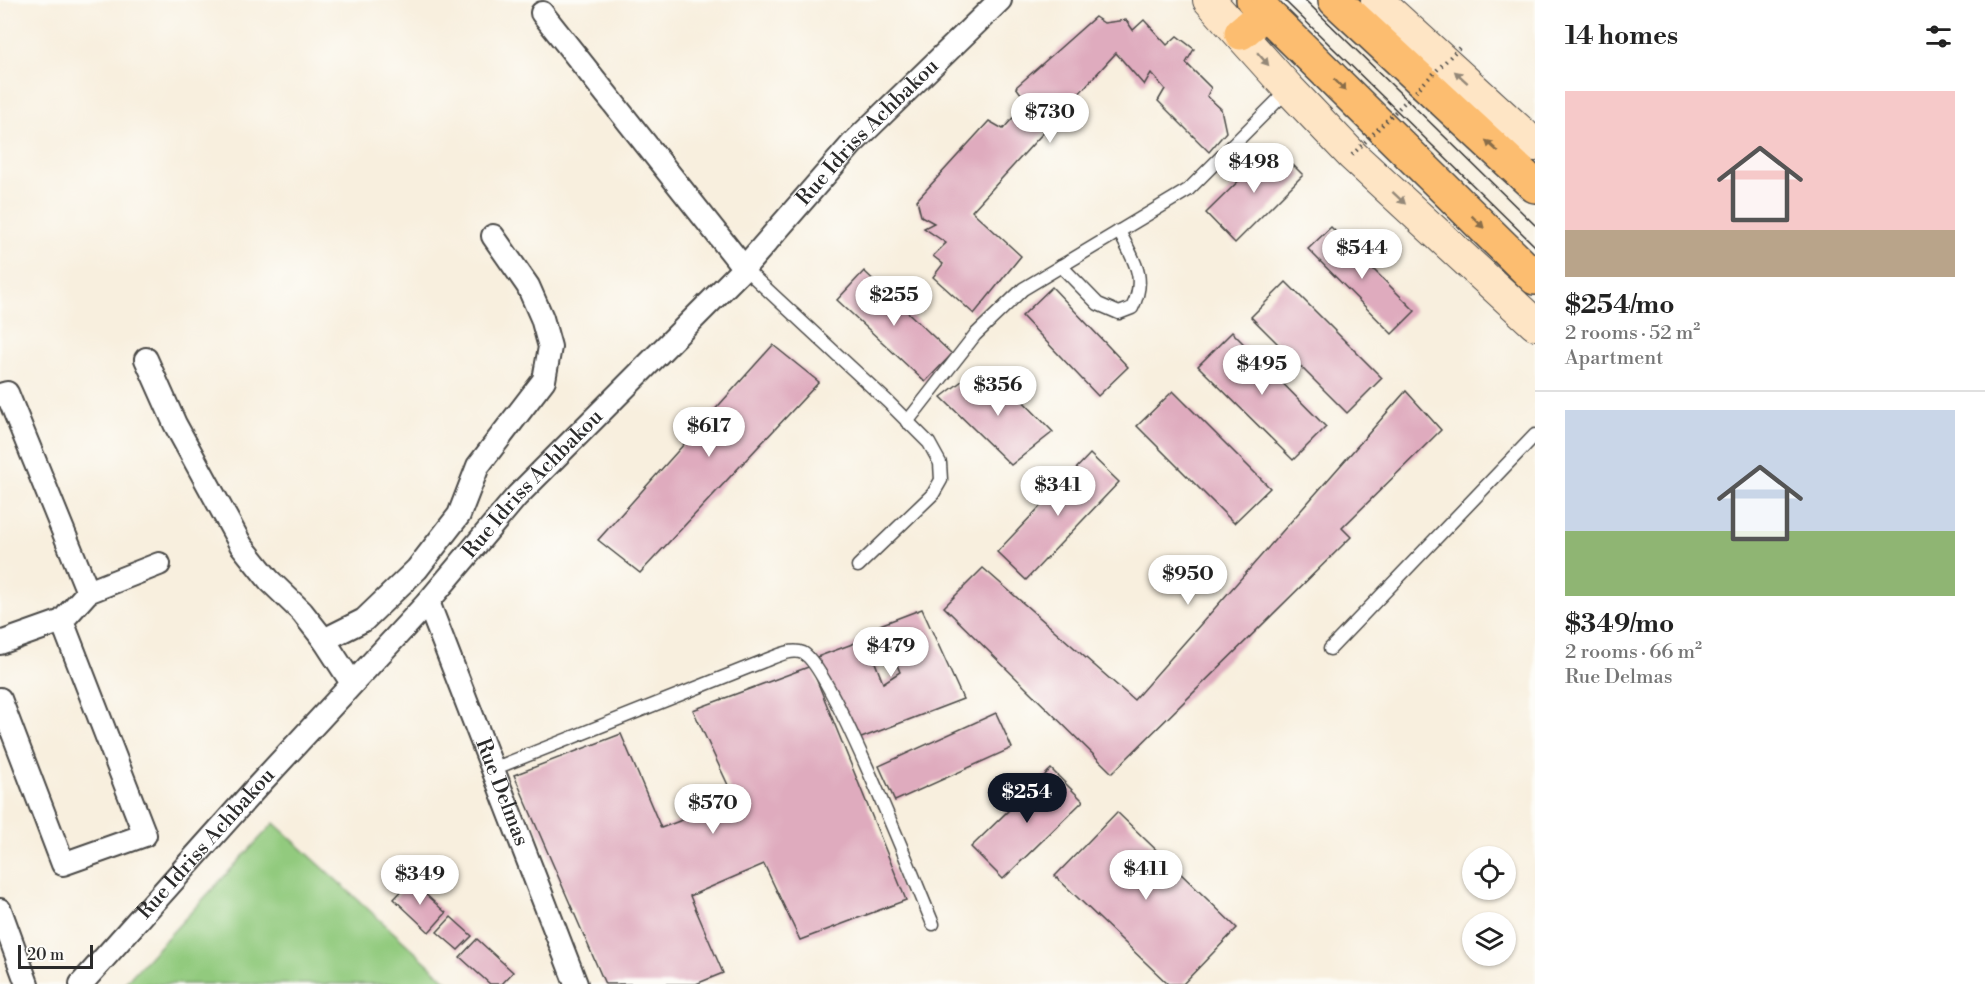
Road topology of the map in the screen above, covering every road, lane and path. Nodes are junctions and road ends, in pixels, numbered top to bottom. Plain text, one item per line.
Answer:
1 (1000, 0) edge
2 (1209, 0) edge
3 (1335, 0) edge
4 (1387, 3) edge
5 (1259, 6) edge
6 (542, 13) dead end
7 (1241, 33) junction
8 (1460, 47) dead end
9 (1289, 89) junction
10 (1535, 145) edge
11 (1352, 155) junction
12 (1535, 186) edge
13 (1119, 231) junction
14 (493, 236) dead end
15 (1061, 266) junction
16 (744, 268) junction
17 (1535, 278) edge
18 (1535, 324) edge
19 (146, 359) dead end
20 (0, 395) edge
21 (908, 422) junction
22 (1535, 435) edge
23 (159, 564) dead end
24 (858, 566) dead end
25 (88, 592) junction
26 (428, 602) junction
27 (62, 621) junction
28 (324, 640) junction
29 (0, 643) edge
30 (1330, 649) dead end
31 (352, 683) junction
32 (0, 699) edge
33 (493, 769) junction
34 (0, 910) edge
35 (933, 924) dead end
36 (27, 984) edge
37 (81, 984) edge
38 (576, 984) edge

1 - 16 street, Rue Idriss Achbakou
2 - 7 street
12 -> 3 highway
10 -> 4 street
5 - 7 highway
5 -> 17 highway
6 - 16 street
7 -> 9 street
8 - 11 path, bridge
9 - 11 street
9 - 13 lane
11 -> 18 street
13 - 15 lane
13 - 15 lane
14 - 28 street
15 - 21 lane
16 - 21 lane
16 - 26 street, Rue Idriss Achbakou
19 - 28 street
20 - 25 street
21 - 24 lane
22 - 30 lane
23 - 25 street
25 - 27 street
26 - 31 street, Rue Idriss Achbakou
26 - 33 street, Rue Delmas
27 - 29 street
27 - 32 street
28 - 31 street
31 - 37 street, Rue Idriss Achbakou
33 - 35 lane
33 - 38 street, Rue Delmas
34 - 36 street

